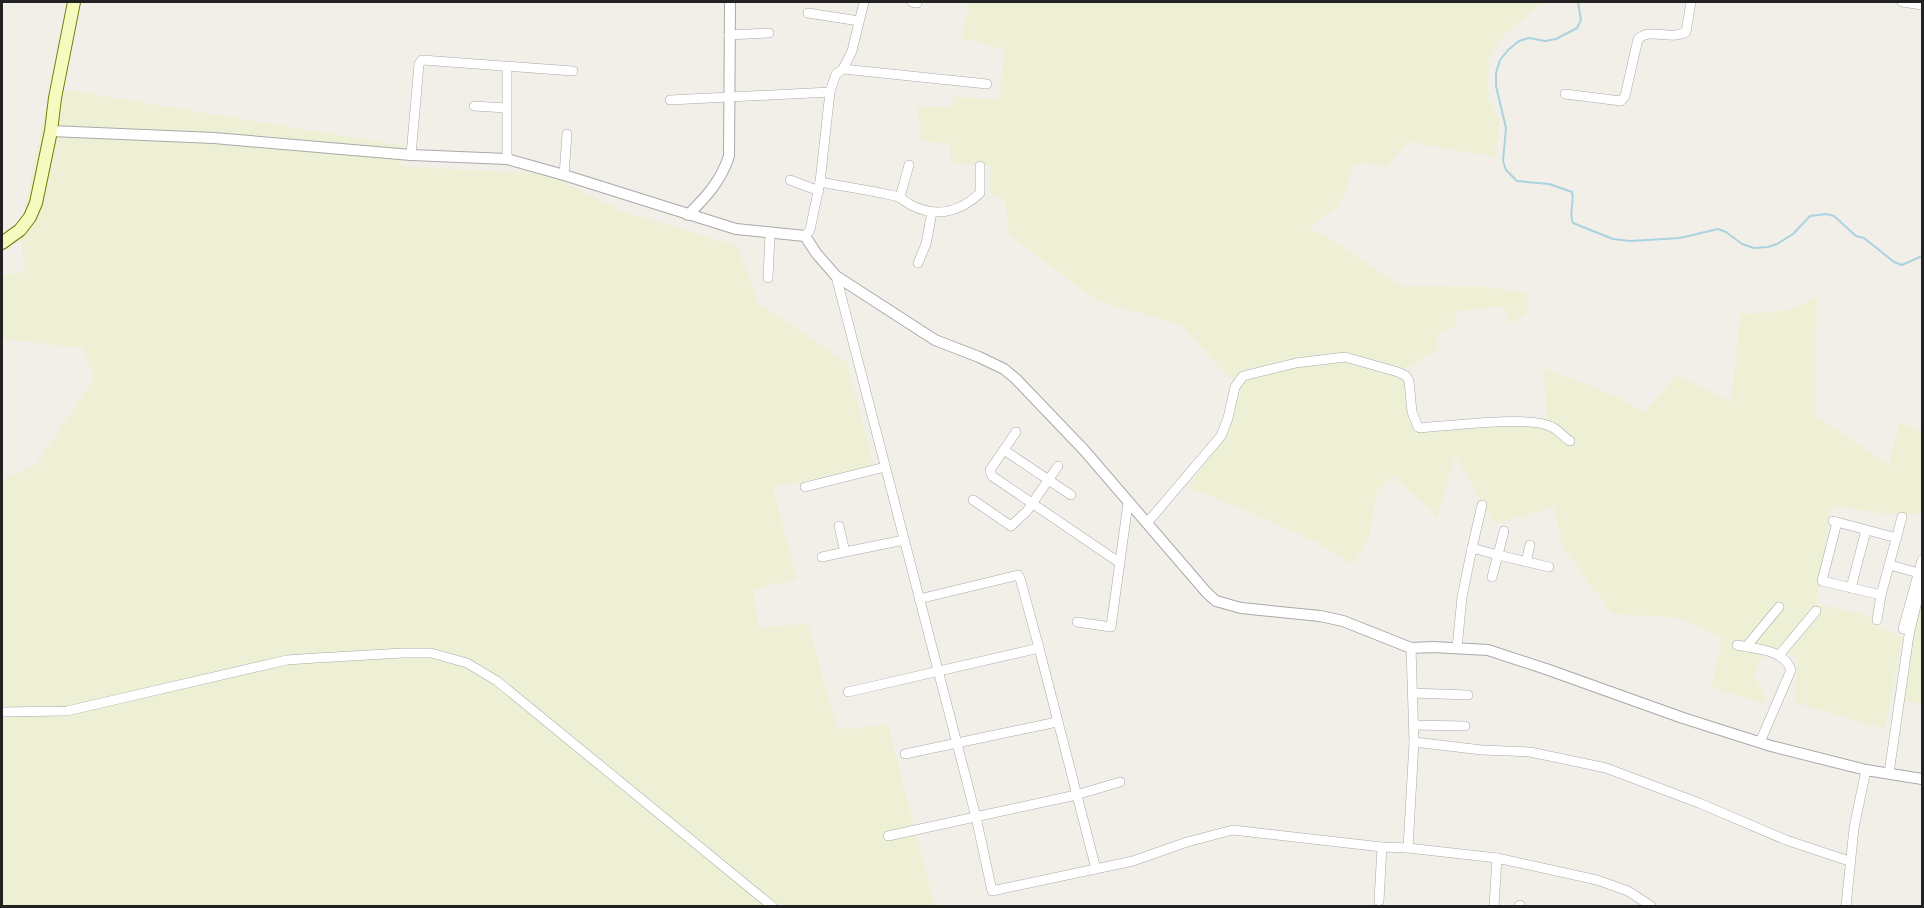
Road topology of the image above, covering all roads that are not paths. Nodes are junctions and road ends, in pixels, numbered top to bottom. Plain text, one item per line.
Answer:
1 (74, 2) edge
2 (730, 2) edge
3 (864, 2) edge
4 (1691, 2) edge
5 (1902, 2) edge
6 (1923, 5) edge
7 (808, 13) dead end
8 (859, 21) junction
9 (769, 33) dead end
10 (729, 35) junction
11 (507, 68) junction
12 (843, 69) junction
13 (573, 71) dead end
14 (987, 84) dead end
15 (830, 92) junction
16 (1565, 94) dead end
17 (730, 97) junction
18 (670, 100) dead end
19 (474, 106) dead end
20 (506, 108) junction
21 (51, 131) junction
22 (567, 134) dead end
23 (411, 155) junction
24 (507, 159) junction
25 (909, 165) dead end
26 (980, 166) dead end
27 (564, 174) junction
28 (790, 180) dead end
29 (819, 187) junction
30 (900, 197) junction
31 (932, 212) junction
32 (688, 215) junction
33 (770, 234) junction
34 (806, 236) junction
35 (2, 243) edge
36 (918, 263) dead end
37 (836, 276) junction
38 (768, 278) dead end
39 (1016, 432) dead end
40 (1570, 441) dead end
41 (1004, 450) junction
42 (1058, 465) dead end
43 (885, 466) junction
44 (1048, 480) junction
45 (805, 487) dead end
46 (1071, 495) dead end
47 (973, 500) dead end
48 (1128, 503) junction
49 (1033, 504) junction
50 (1482, 505) dead end
51 (1902, 517) dead end
52 (1147, 523) junction
53 (839, 526) dead end
54 (1866, 530) junction
55 (1504, 531) dead end
56 (1897, 538) junction
57 (904, 540) junction
58 (1530, 545) dead end
59 (1472, 548) junction
60 (845, 552) junction
61 (1498, 555) junction
62 (822, 557) dead end
63 (1923, 560) edge
64 (1526, 562) junction
65 (1120, 563) junction
66 (1890, 565) junction
67 (1549, 567) dead end
68 (1921, 576) edge
69 (1492, 577) dead end
70 (1851, 588) junction
71 (1881, 595) junction
72 (919, 599) junction
73 (1779, 607) dead end
74 (1816, 611) dead end
75 (1877, 620) dead end
76 (1077, 622) dead end
77 (1111, 627) junction
78 (1903, 628) dead end
79 (1122, 629) dead end
80 (1039, 648) junction
81 (1411, 648) junction
82 (1457, 648) junction
83 (1779, 655) junction
84 (937, 671) junction
85 (848, 692) dead end
86 (1412, 693) junction
87 (1468, 695) dead end
88 (2, 712) edge
89 (1057, 722) junction
90 (1413, 725) junction
91 (1466, 726) dead end
92 (1414, 742) junction
93 (1760, 742) junction
94 (956, 744) junction
95 (905, 754) dead end
96 (1866, 770) junction
97 (1889, 773) junction
98 (1923, 779) edge
99 (1120, 782) dead end
100 (1076, 795) junction
101 (976, 817) junction
102 (888, 836) dead end
103 (1382, 847) junction
104 (1408, 848) junction
105 (1497, 858) junction
106 (1849, 861) junction
107 (1096, 869) junction
108 (1379, 901) dead end
109 (772, 906) edge
110 (1494, 906) edge
111 (1651, 906) edge
112 (1846, 906) edge

1 - 21 main road
2 - 10 street
3 - 8 street
4 - 16 street
5 - 6 street
7 - 8 street
8 - 12 street
9 - 10 street
10 - 17 street
11 - 13 street
11 - 20 street
11 - 23 street
12 - 14 street
12 - 15 street
15 - 17 street
15 - 29 street
17 - 18 street
17 - 32 street
19 - 20 street
20 - 24 street
21 - 23 street
21 - 35 main road
22 - 27 street
23 - 24 street
24 - 27 street
25 - 30 street
26 - 31 street
27 - 32 street
28 - 29 street
29 - 30 street
29 - 34 street
30 - 31 street
31 - 36 street
32 - 33 street
33 - 34 street
33 - 38 street
34 - 37 street
37 - 43 street
37 - 48 street
39 - 41 street
40 - 52 street
41 - 44 street
41 - 49 street
42 - 44 street
43 - 45 street
43 - 57 street
44 - 46 street
44 - 49 street
47 - 49 street
48 - 52 street
48 - 65 street
49 - 65 street
50 - 59 street
51 - 56 street
52 - 81 street
53 - 60 street
54 - 56 street
54 - 70 street
54 - 70 street
55 - 61 street
56 - 66 street
57 - 60 street
57 - 72 street
58 - 64 street
59 - 61 street
59 - 82 street
60 - 62 street
61 - 64 street
61 - 69 street
63 - 68 street
64 - 67 street
65 - 77 street
66 - 68 street
66 - 71 street
68 - 78 street
68 - 97 street
70 - 71 street
71 - 75 street
72 - 80 street
72 - 84 street
73 - 83 street
74 - 83 street
76 - 77 street
77 - 79 street
80 - 84 street
80 - 89 street
81 - 82 street
81 - 86 street
82 - 93 street
83 - 93 street
84 - 85 street
84 - 94 street
86 - 87 street
86 - 90 street
88 - 109 street
89 - 94 street
89 - 100 street
90 - 91 street
90 - 92 street
92 - 104 street
92 - 106 street
93 - 96 street
94 - 95 street
94 - 101 street
96 - 97 street
96 - 106 street
97 - 98 street
99 - 100 street
100 - 101 street
100 - 107 street
101 - 102 street
101 - 107 street
103 - 104 street
103 - 107 street
103 - 108 street
104 - 105 street
105 - 110 street
105 - 111 street
106 - 112 street

